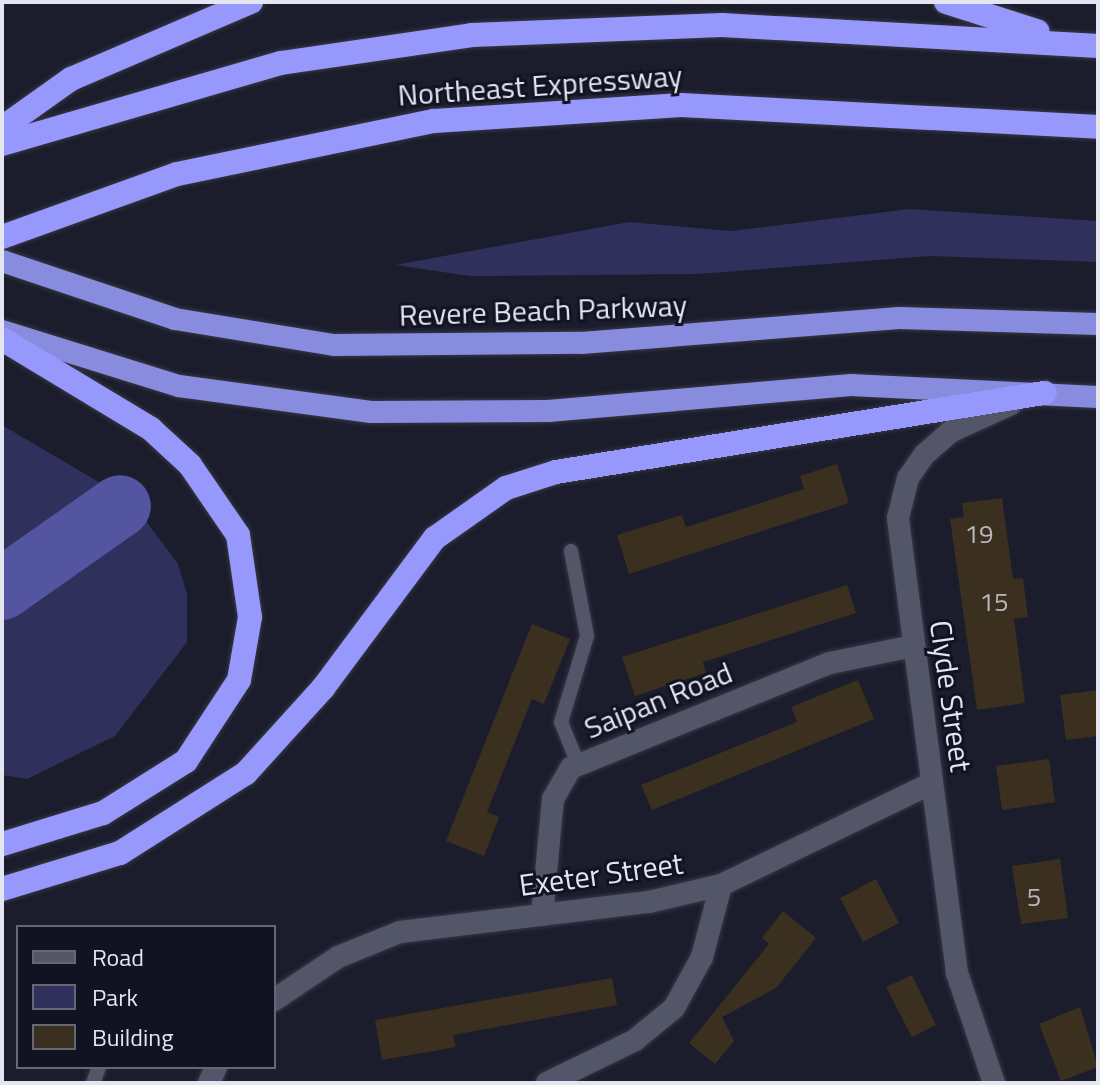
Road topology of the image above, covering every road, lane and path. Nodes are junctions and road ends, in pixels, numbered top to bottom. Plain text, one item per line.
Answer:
1 (251, 2) edge
2 (946, 2) edge
3 (1090, 46) edge
4 (1098, 127) edge
5 (2, 128) edge
6 (2, 144) edge
7 (56, 215) junction
8 (2, 237) edge
9 (2, 254) edge
10 (2, 261) edge
11 (1098, 324) edge
12 (2, 331) edge
13 (2, 339) edge
14 (1045, 393) junction
15 (1098, 397) edge
16 (571, 551) dead end
17 (913, 646) junction
18 (578, 764) junction
19 (932, 783) junction
20 (2, 844) edge
21 (721, 885) junction
22 (2, 889) edge
23 (542, 915) junction
24 (276, 999) edge
25 (547, 1083) edge
26 (994, 1083) edge

1 - 5 highway
2 - 3 highway
3 - 6 highway, Northeast Expressway
4 - 7 highway, Northeast Expressway
7 - 8 highway, Northeast Expressway
7 - 9 highway
10 - 11 highway, Revere Beach Parkway
12 - 14 highway
13 - 20 highway
14 - 15 highway
14 - 17 street, Clyde Street
14 - 22 highway
16 - 18 lane
17 - 18 street, Saipan Road
17 - 19 street, Clyde Street
18 - 23 street, Saipan Road
19 - 21 street, Exeter Street
19 - 26 street, Clyde Street
21 - 23 street, Exeter Street
21 - 25 street
23 - 24 street, Exeter Street

